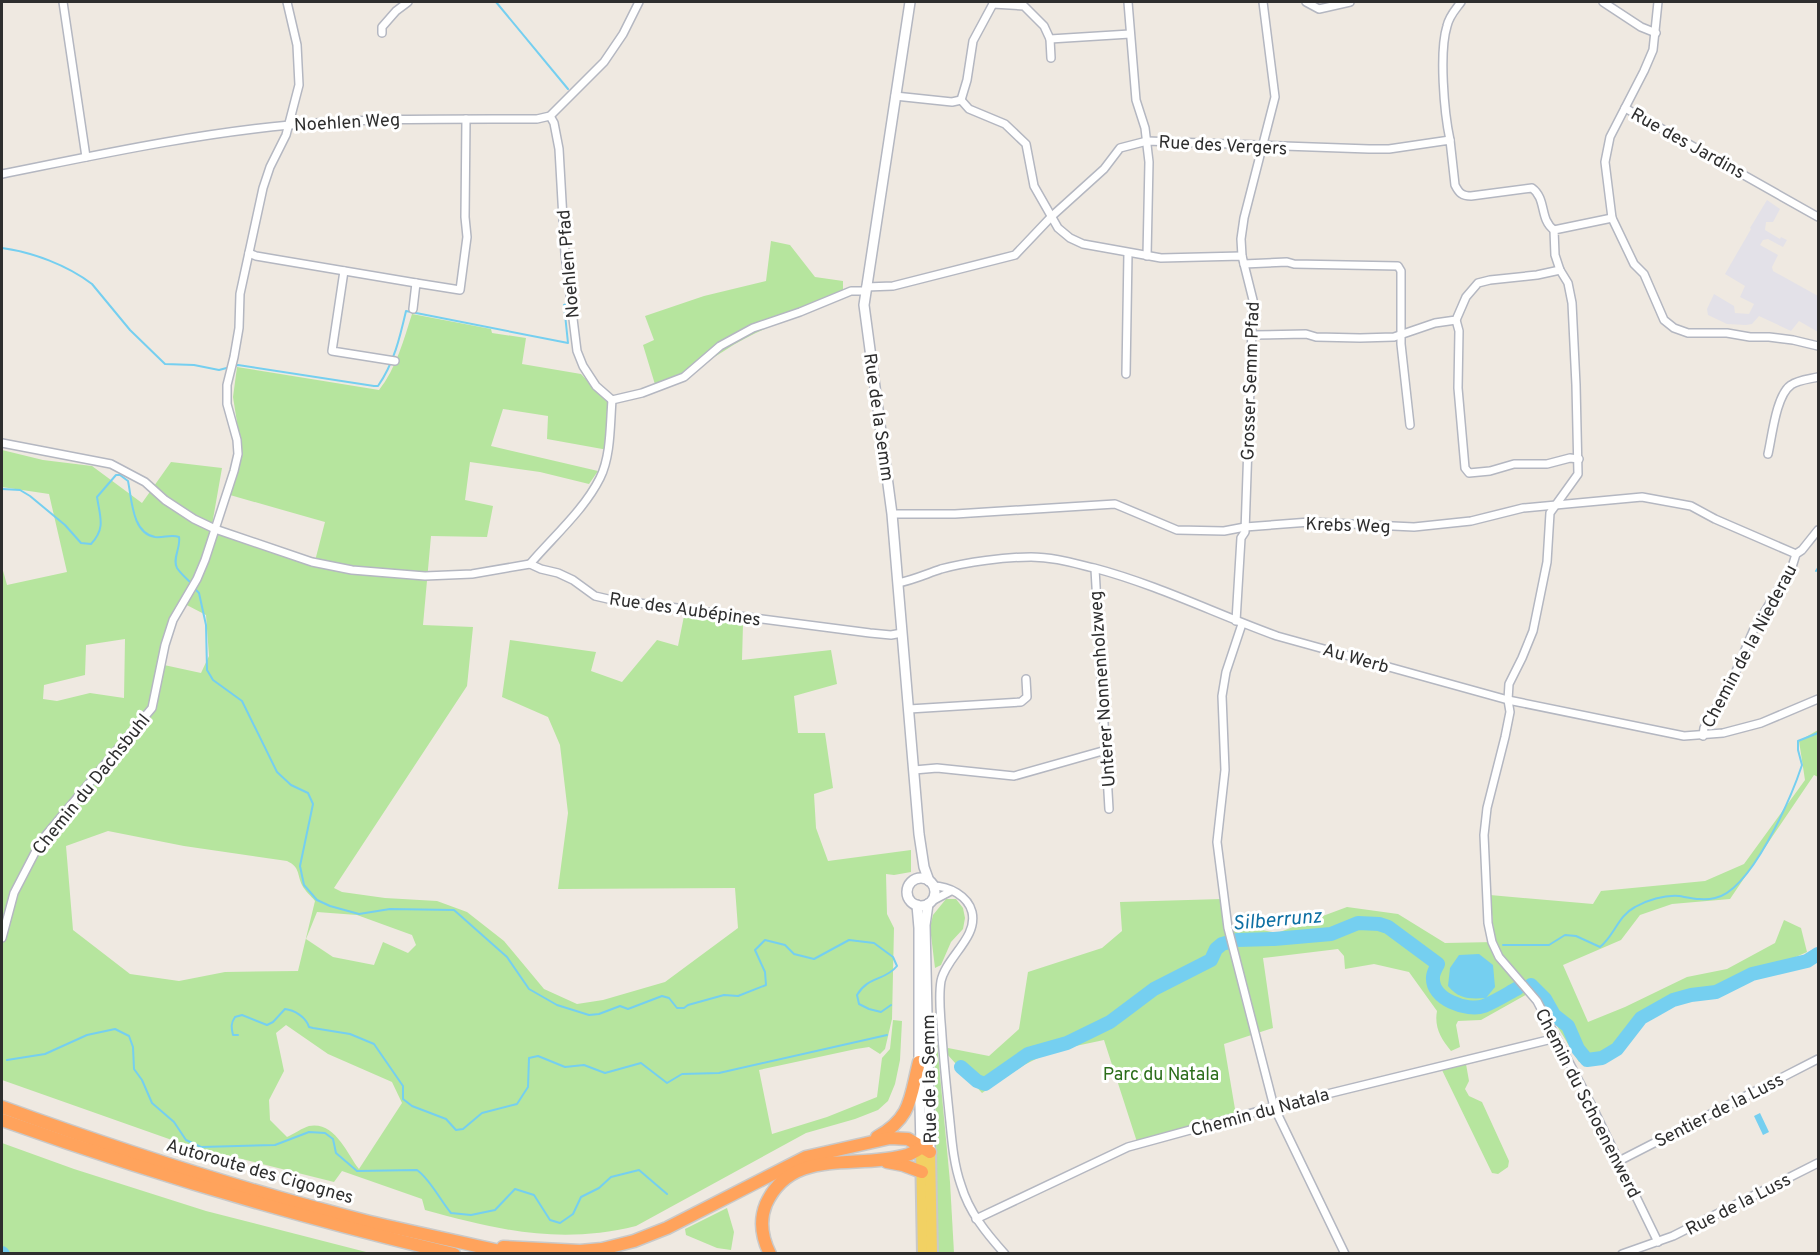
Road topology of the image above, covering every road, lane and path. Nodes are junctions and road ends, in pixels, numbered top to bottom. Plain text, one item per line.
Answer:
1 (63, 2) edge
2 (287, 2) edge
3 (409, 2) edge
4 (639, 2) edge
5 (910, 2) edge
6 (1128, 2) edge
7 (1263, 2) edge
8 (1306, 2) edge
9 (1350, 2) edge
10 (1461, 2) edge
11 (1603, 2) edge
12 (1658, 2) edge
13 (993, 3) edge
14 (382, 33) dead end
15 (1656, 33) junction
16 (1130, 34) junction
17 (1050, 39) junction
18 (1052, 58) dead end
19 (895, 96) junction
20 (962, 100) junction
21 (1625, 108) junction
22 (550, 116) junction
23 (466, 119) junction
24 (288, 125) junction
25 (1450, 140) junction
26 (1147, 141) junction
27 (1263, 146) junction
28 (86, 157) junction
29 (2, 174) edge
30 (1052, 216) junction
31 (1818, 217) edge
32 (1612, 218) junction
33 (1554, 230) junction
34 (249, 253) junction
35 (1128, 253) junction
36 (1148, 256) junction
37 (1242, 256) junction
38 (1244, 264) junction
39 (1560, 270) junction
40 (344, 271) junction
41 (416, 283) junction
42 (866, 289) junction
43 (412, 309) dead end
44 (1456, 320) junction
45 (1252, 335) junction
46 (1400, 336) junction
47 (1818, 346) edge
48 (395, 361) dead end
49 (1126, 374) dead end
50 (1818, 377) edge
51 (612, 400) junction
52 (1410, 425) dead end
53 (2, 443) edge
54 (1768, 454) dead end
55 (1579, 459) junction
56 (1555, 505) junction
57 (892, 514) junction
58 (1245, 526) junction
59 (215, 529) junction
60 (1818, 530) edge
61 (1796, 554) junction
62 (530, 564) junction
63 (1095, 569) junction
64 (898, 584) junction
65 (1239, 622) junction
66 (902, 633) junction
67 (1026, 679) dead end
68 (1818, 699) edge
69 (1508, 700) junction
70 (909, 709) junction
71 (1703, 736) junction
72 (1106, 750) junction
73 (914, 770) junction
74 (1109, 808) dead end
75 (920, 834) junction
76 (916, 879) junction
77 (931, 883) junction
78 (951, 891) junction
79 (930, 902) junction
80 (917, 905) junction
81 (2, 938) edge
82 (1556, 1038) junction
83 (1818, 1059) edge
84 (919, 1062) junction
85 (2, 1107) edge
86 (1274, 1107) junction
87 (2, 1120) edge
88 (868, 1142) junction
89 (927, 1147) junction
90 (865, 1161) junction
91 (1618, 1161) junction
92 (1818, 1163) edge
93 (922, 1172) junction
94 (976, 1219) junction
95 (1658, 1242) junction
96 (486, 1248) junction
97 (454, 1254) edge
98 (512, 1254) edge
99 (770, 1254) edge
100 (923, 1254) edge
101 (932, 1254) edge
102 (1005, 1254) edge
103 (1345, 1254) edge
104 (1622, 1254) edge

1 - 28 street
2 - 24 street, Chemin du Dachsbuhl
3 - 14 street
4 - 22 street
5 - 19 main road, Rue de la Semm
6 - 16 street
7 - 27 street, Grosser Semm Pfad
8 - 9 street
10 - 25 street
11 - 15 street
12 - 15 street, Rue des Jardins
13 - 17 street
13 - 20 street
15 - 21 street, Rue des Jardins
16 - 17 street
16 - 26 street
17 - 18 street
19 - 20 street
19 - 42 main road, Rue de la Semm
20 - 30 street
21 - 31 street, Rue des Jardins
21 - 32 street
22 - 23 street, Noehlen Weg
22 - 51 street, Noehlen Pfad
23 - 24 street, Noehlen Weg
23 - 41 street
24 - 28 street, Noehlen Weg
24 - 34 street, Chemin du Dachsbuhl
25 - 27 street, Rue des Vergers
25 - 33 street
26 - 27 street, Rue des Vergers
26 - 30 street, Rue des Vergers
26 - 36 street
27 - 37 street, Grosser Semm Pfad
28 - 29 street, Noehlen Weg
30 - 35 street
30 - 42 street, Rue des Vergers
32 - 33 street
32 - 47 street
33 - 39 street, Chemin du Schoenenwerd
34 - 40 street
34 - 59 street, Chemin du Dachsbuhl
35 - 36 street
35 - 49 street
36 - 37 street
37 - 38 street, Grosser Semm Pfad
38 - 45 street, Grosser Semm Pfad
38 - 46 street
39 - 44 street
39 - 55 street, Chemin du Schoenenwerd
40 - 41 street
40 - 48 street
41 - 43 street
42 - 51 street, Rue des Vergers
42 - 57 main road, Rue de la Semm
44 - 46 street
44 - 55 street
45 - 46 street
45 - 58 street, Grosser Semm Pfad
46 - 52 street
50 - 54 street
51 - 62 street
53 - 59 street, Rue des Aubépines
55 - 56 street, Chemin du Schoenenwerd
56 - 58 street, Krebs Weg
56 - 61 street, Krebs Weg
56 - 69 street, Chemin du Schoenenwerd
57 - 58 street, Krebs Weg
57 - 64 main road, Rue de la Semm
58 - 65 street, Grosser Semm Pfad
59 - 62 street, Rue des Aubépines
59 - 81 street, Chemin du Dachsbuhl
60 - 61 street, Chemin de la Niederau
61 - 71 street, Chemin de la Niederau
62 - 66 street, Rue des Aubépines
63 - 64 street, Au Werb
63 - 65 street, Au Werb
63 - 72 street, Unterer Nonnenholzweg
64 - 66 main road, Rue de la Semm
65 - 69 street, Au Werb
65 - 86 street, Grosser Semm Pfad
66 - 70 main road, Rue de la Semm
67 - 70 street
68 - 71 street, Au Werb
69 - 71 street, Au Werb
69 - 82 street, Chemin du Schoenenwerd
70 - 73 main road, Rue de la Semm
72 - 73 street
72 - 74 street, Unterer Nonnenholzweg
73 - 75 main road, Rue de la Semm
75 - 76 main road, Rue de la Semm
75 - 77 main road, Rue de la Semm
76 - 77 main road
76 - 80 main road
77 - 78 street
77 - 79 main road
78 - 79 street
78 - 94 street
79 - 80 main road
79 - 89 main road, Rue de la Semm
80 - 84 main road, Rue de la Semm
82 - 86 street, Chemin du Natala
82 - 91 street, Chemin du Schoenenwerd
83 - 91 street, Sentier de la Luss
84 - 88 highway
84 - 89 main road, Rue de la Semm
85 - 96 highway, Autoroute des Cigognes
86 - 94 street, Chemin du Natala
86 - 103 street, Grosser Semm Pfad
87 - 97 highway, Autoroute des Cigognes
88 - 89 highway
88 - 96 highway
89 - 90 highway
89 - 93 main road, Rue de la Semm
89 - 101 main road, Rue de la Semm
90 - 93 highway
90 - 99 highway
91 - 95 street, Chemin du Schoenenwerd
92 - 95 street, Rue de la Luss
93 - 100 main road, Rue de la Semm
94 - 102 street
95 - 104 street, Rue de la Luss
96 - 98 highway, Autoroute des Cigognes

